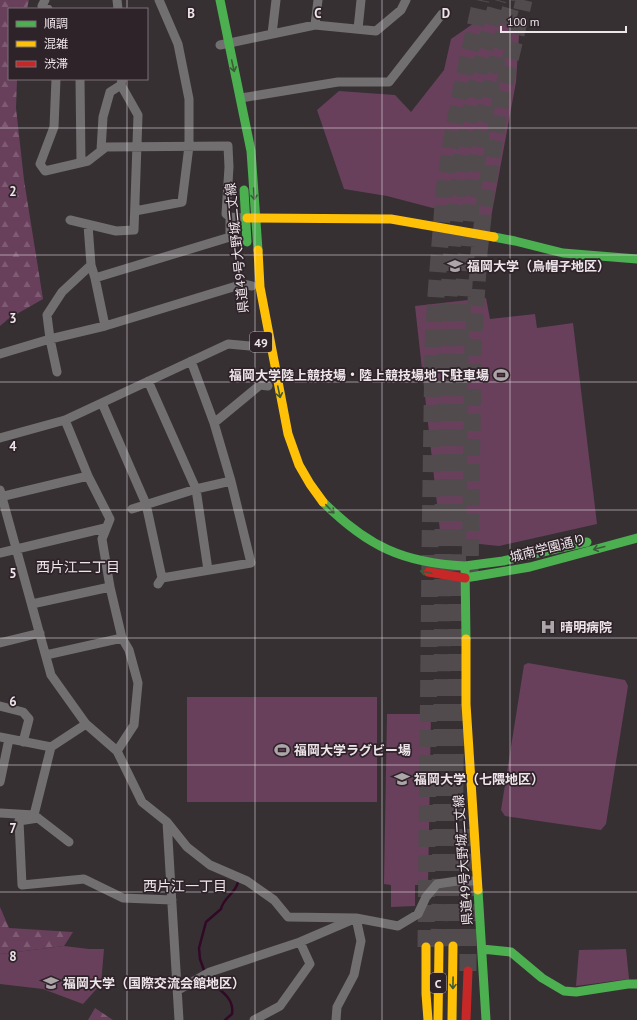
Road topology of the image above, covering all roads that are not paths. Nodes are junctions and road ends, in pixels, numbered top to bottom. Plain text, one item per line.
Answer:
1 (45, 0) edge
2 (159, 0) edge
3 (211, 0) edge
4 (220, 0) edge
5 (276, 0) edge
6 (318, 0) edge
7 (361, 0) edge
8 (406, 0) edge
9 (46, 8) edge
10 (442, 14) dead end
11 (315, 25) junction
12 (358, 29) junction
13 (272, 34) junction
14 (224, 44) junction
15 (56, 80) edge
16 (80, 80) edge
17 (122, 82) edge
18 (241, 98) junction
19 (189, 146) junction
20 (136, 147) junction
21 (101, 150) junction
22 (242, 160) dead end
23 (81, 162) junction
24 (243, 182) dead end
25 (135, 211) junction
26 (230, 217) junction
27 (245, 218) junction
28 (255, 219) junction
29 (70, 220) dead end
30 (88, 225) junction
31 (637, 259) edge
32 (91, 265) junction
33 (95, 278) junction
34 (252, 286) junction
35 (105, 326) junction
36 (50, 339) junction
37 (262, 348) joint
38 (0, 354) edge
39 (191, 361) junction
40 (57, 372) dead end
41 (148, 381) junction
42 (268, 386) dead end
43 (102, 403) junction
44 (65, 420) junction
45 (214, 423) junction
46 (0, 438) edge
47 (288, 464) dead end
48 (88, 476) junction
49 (231, 481) junction
50 (196, 489) junction
51 (1, 495) edge
52 (146, 504) junction
53 (132, 509) dead end
54 (323, 515) dead end
55 (105, 528) junction
56 (637, 530) edge
57 (637, 538) edge
58 (16, 549) junction
59 (0, 553) edge
60 (465, 566) junction
61 (208, 570) junction
62 (420, 570) dead end
63 (465, 578) junction
64 (110, 587) junction
65 (32, 604) junction
66 (40, 634) junction
67 (122, 638) junction
68 (0, 643) edge
69 (46, 655) junction
70 (0, 706) edge
71 (86, 724) junction
72 (4, 738) edge
73 (23, 742) junction
74 (51, 747) junction
75 (117, 751) junction
76 (0, 782) edge
77 (0, 813) edge
78 (36, 816) junction
79 (167, 822) junction
80 (69, 842) dead end
81 (476, 881) junction
82 (172, 900) junction
83 (356, 918) junction
84 (300, 942) junction
85 (438, 946) tunnel mouth
86 (453, 946) tunnel mouth
87 (426, 947) tunnel mouth
88 (482, 949) junction
89 (468, 971) tunnel mouth
90 (637, 984) edge
91 (178, 990) junction
92 (179, 1020) edge
93 (254, 1020) edge
94 (336, 1020) edge
95 (428, 1020) edge
96 (438, 1020) edge
97 (452, 1020) edge
98 (466, 1020) edge
99 (486, 1020) edge

1 - 9 street
2 - 19 street
3 - 14 main road, 県道49号大野城二丈線 / 49
4 - 14 main road, 県道49号大野城二丈線 / 49
5 - 13 street
6 - 11 street
7 - 12 street
8 - 12 street
10 - 18 street
11 - 12 street
11 - 13 street
13 - 14 street
14 -> 18 main road, 県道49号大野城二丈線 / 49
14 - 22 main road, 県道49号大野城二丈線 / 49
15 - 23 street
16 - 23 street
17 - 20 street
17 - 21 street
18 -> 28 main road, 県道49号大野城二丈線 / 49
19 - 20 street
19 - 25 street
19 - 26 street
20 - 21 street
20 - 25 street
21 - 23 street
24 - 27 main road, 県道49号大野城二丈線 / 49
25 - 30 street
26 - 27 street
26 - 33 street
27 - 28 main road
27 - 34 main road, 県道49号大野城二丈線 / 49
28 - 31 main road
28 -> 60 main road, 県道49号大野城二丈線 / 49
29 - 30 street
30 - 32 street
32 - 33 street
32 - 36 street
33 - 35 street
34 - 35 street
34 - 37 main road, 県道49号大野城二丈線 / 49
35 - 36 street
36 - 38 street
36 - 40 street
37 - 39 street
39 - 41 street
39 - 45 street
41 - 43 street
41 - 50 street
42 - 45 street
43 - 44 street
43 - 52 street
44 - 46 street
44 - 48 street
45 - 49 street
47 - 54 main road
48 - 51 street
48 - 55 street
49 - 50 street
49 - 61 street
50 - 52 street
50 - 61 street
51 - 58 street
52 - 53 street
52 - 61 street
55 - 58 street
55 - 64 street
56 - 60 main road, 城南学園通り
57 -> 63 main road, 城南学園通り
58 - 59 street
58 - 65 street
60 - 63 main road, 県道49号大野城二丈線
63 -> 62 main road
63 - 81 main road, 県道49号大野城二丈線
64 - 65 street
64 - 67 street
65 - 66 street
66 - 68 street
66 - 69 street
67 - 69 street
67 - 75 street
69 - 71 street
70 - 73 street
71 - 74 street
71 - 75 street
72 - 73 street
72 - 76 street
73 - 74 street
74 - 78 street
75 - 79 street
77 - 78 street
78 - 80 street
78 - 82 street
79 - 82 street
79 - 83 street
81 - 83 street
81 - 88 main road, 県道49号大野城二丈線
82 - 91 street
83 - 84 street
83 - 94 street
84 - 91 street
84 - 93 street
85 - 96 main road, C
86 -> 97 main road, C
87 - 95 main road
88 - 90 main road
88 - 99 main road, 県道49号大野城二丈線
89 - 98 main road
91 - 92 street

